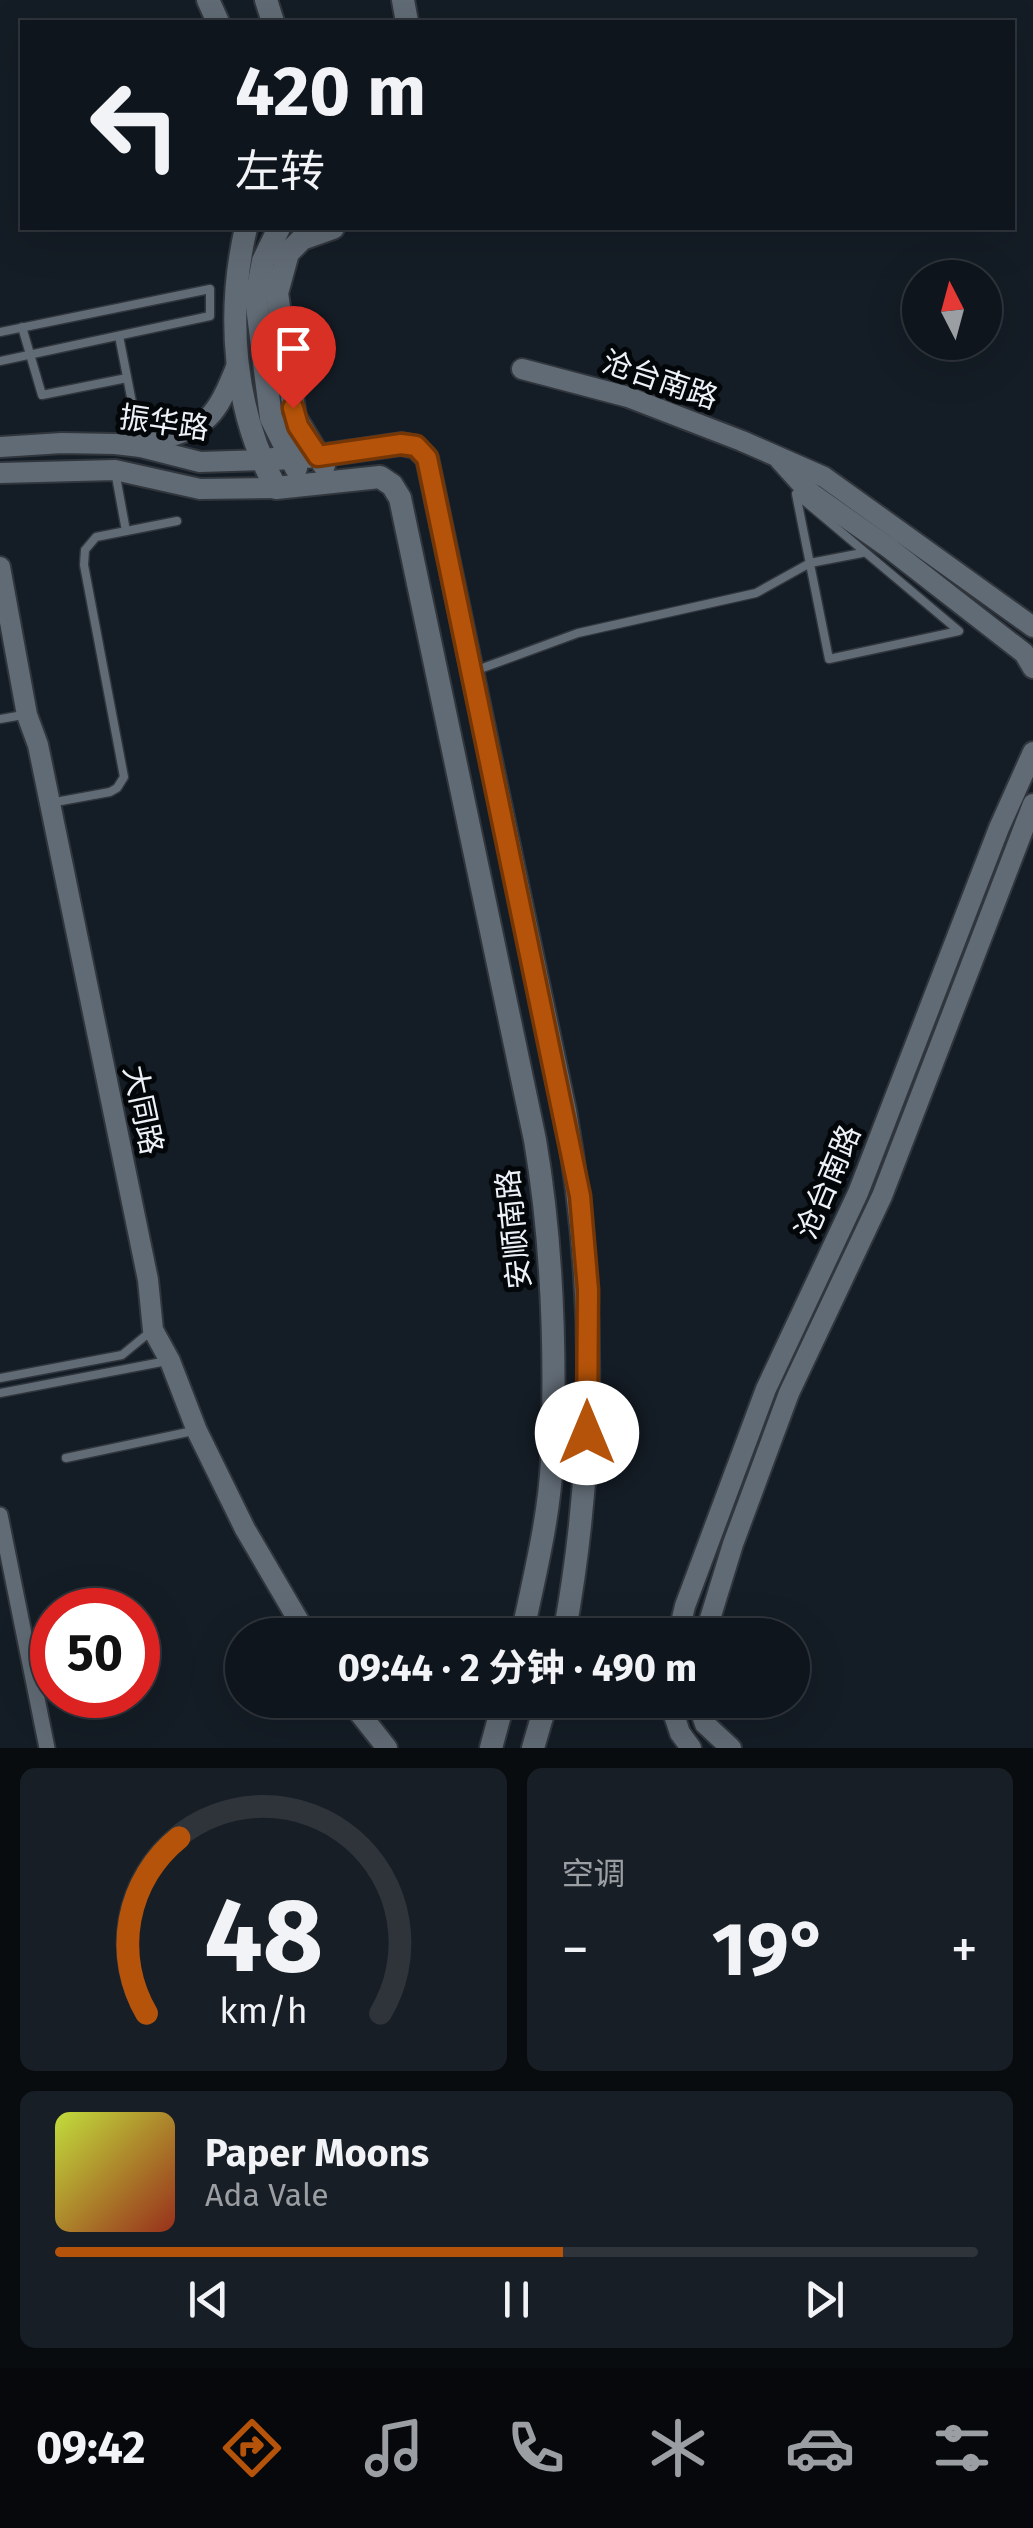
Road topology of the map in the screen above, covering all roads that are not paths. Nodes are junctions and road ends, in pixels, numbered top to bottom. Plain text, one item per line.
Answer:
1 (246, 230) edge
2 (279, 230) edge
3 (327, 230) edge
4 (22, 327) junction
5 (0, 332) edge
6 (119, 336) junction
7 (29, 355) junction
8 (238, 360) junction
9 (0, 362) edge
10 (522, 369) dead end
11 (127, 378) junction
12 (141, 447) junction
13 (0, 448) edge
14 (776, 454) junction
15 (318, 456) junction
16 (291, 458) junction
17 (260, 460) junction
18 (115, 470) junction
19 (0, 473) edge
20 (335, 484) junction
21 (308, 486) junction
22 (276, 488) junction
23 (177, 521) dead end
24 (126, 531) junction
25 (862, 553) junction
26 (810, 563) junction
27 (0, 568) edge
28 (1033, 627) edge
29 (1033, 668) edge
30 (471, 672) junction
31 (27, 715) junction
32 (0, 719) edge
33 (1033, 752) edge
34 (50, 803) junction
35 (1033, 804) edge
36 (153, 1330) junction
37 (170, 1361) junction
38 (0, 1378) edge
39 (0, 1393) edge
40 (197, 1431) junction
41 (66, 1458) dead end
42 (0, 1515) edge
43 (297, 1618) edge
44 (526, 1618) edge
45 (567, 1618) edge
46 (682, 1618) edge
47 (710, 1618) edge
48 (363, 1718) edge
49 (499, 1718) edge
50 (542, 1718) edge
51 (675, 1718) edge
52 (703, 1718) edge
53 (47, 1748) edge
54 (387, 1748) edge
55 (491, 1748) edge
56 (533, 1748) edge
57 (691, 1748) edge
58 (731, 1748) edge

1 - 8 main road
2 - 16 main road
3 - 15 main road
4 - 5 lane
4 - 6 lane
4 - 7 lane
6 - 7 lane
6 - 11 lane
7 - 9 lane
7 - 11 lane
8 - 12 street
8 - 17 main road
10 - 14 street, 沧台南路
11 - 12 lane
12 - 13 street, 振华路
12 - 17 street, 振华路
14 - 28 street, 沧台南路
14 - 29 street, 沧台南路
15 - 16 main road, 振华路
15 - 20 main road
15 - 30 main road, 振华路
16 - 17 main road, 振华路
16 - 21 main road
17 - 22 main road
18 - 19 street, 振华路
18 - 22 street, 振华路
18 - 24 lane
20 - 21 main road
20 - 44 main road, 安顺南路
21 - 22 main road
23 - 24 lane
24 - 34 lane
25 - 26 lane
25 - 26 lane
25 - 26 lane
26 - 30 lane
27 - 31 street, 大同路
30 - 45 main road
31 - 32 lane
31 - 34 street, 大同路
33 - 46 street, 沧台南路
34 - 36 street, 大同路
35 - 47 street, 沧台南路
36 - 37 street, 大同路
36 - 38 lane
37 - 39 lane
37 - 40 street, 大同路
40 - 41 lane
40 - 43 street, 大同路
42 - 53 street
48 - 54 street
49 - 55 main road
50 - 56 main road
51 - 57 street
52 - 58 street

